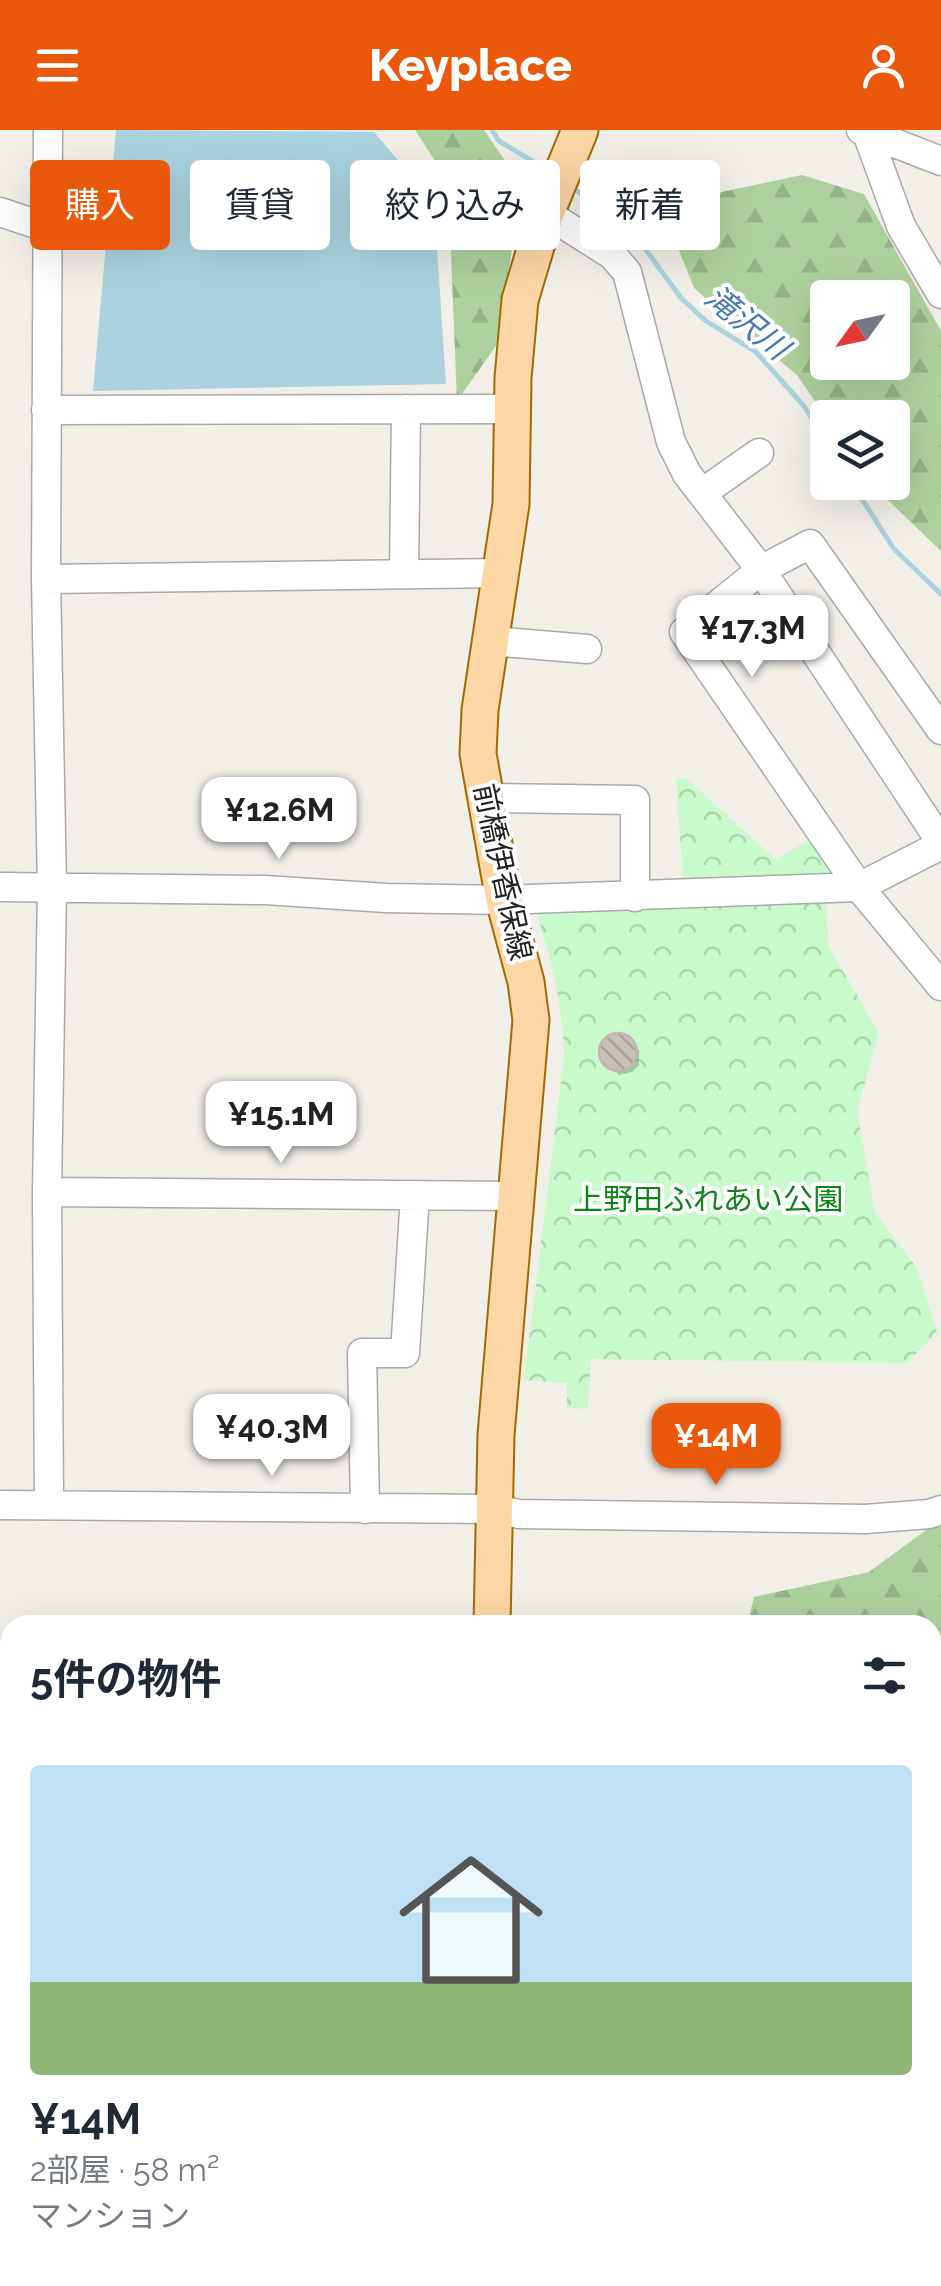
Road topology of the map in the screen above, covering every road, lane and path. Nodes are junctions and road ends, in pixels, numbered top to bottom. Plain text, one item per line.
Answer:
1 (48, 130) edge
2 (864, 132) edge
3 (574, 146) edge
4 (47, 160) edge
5 (941, 162) edge
6 (560, 180) edge
7 (0, 212) edge
8 (560, 215) edge
9 (30, 222) edge
10 (46, 250) edge
11 (535, 250) edge
12 (941, 294) edge
13 (512, 409) junction
14 (46, 410) junction
15 (406, 410) junction
16 (759, 452) dead end
17 (702, 493) junction
18 (760, 570) junction
19 (503, 573) junction
20 (404, 574) junction
21 (46, 579) junction
22 (491, 641) junction
23 (587, 648) dead end
24 (941, 730) edge
25 (486, 798) junction
26 (941, 844) edge
27 (0, 887) edge
28 (52, 887) junction
29 (859, 887) junction
30 (635, 897) junction
31 (504, 900) junction
32 (940, 982) edge
33 (47, 1192) junction
34 (415, 1195) junction
35 (515, 1196) junction
36 (49, 1504) junction
37 (0, 1505) edge
38 (365, 1509) junction
39 (494, 1509) junction
40 (941, 1510) edge
41 (492, 1615) edge

1 - 4 street
2 - 5 street
2 - 12 street
3 - 6 main road, 前橋伊香保線
7 - 9 street
8 - 17 street
10 - 14 street
11 - 13 main road, 前橋伊香保線
13 - 15 street
13 - 19 main road, 前橋伊香保線
14 - 15 street
14 - 21 street
15 - 20 street
16 - 17 street
17 - 18 street
18 - 24 street
18 - 26 street
18 - 29 street
19 - 20 street
19 - 22 main road, 前橋伊香保線
20 - 21 street
21 - 28 street
22 - 23 street
22 - 25 main road, 前橋伊香保線
25 - 30 street
25 - 31 main road, 前橋伊香保線
26 - 29 street
27 - 28 street
28 - 31 street
28 - 33 street
29 - 30 street
29 - 32 street
30 - 31 street
31 - 35 main road, 前橋伊香保線
33 - 34 street
33 - 36 street
34 - 35 street
34 - 38 street
35 - 39 main road, 前橋伊香保線
36 - 37 street
36 - 38 street
38 - 39 street
39 - 40 street
39 - 41 main road, 前橋伊香保線

